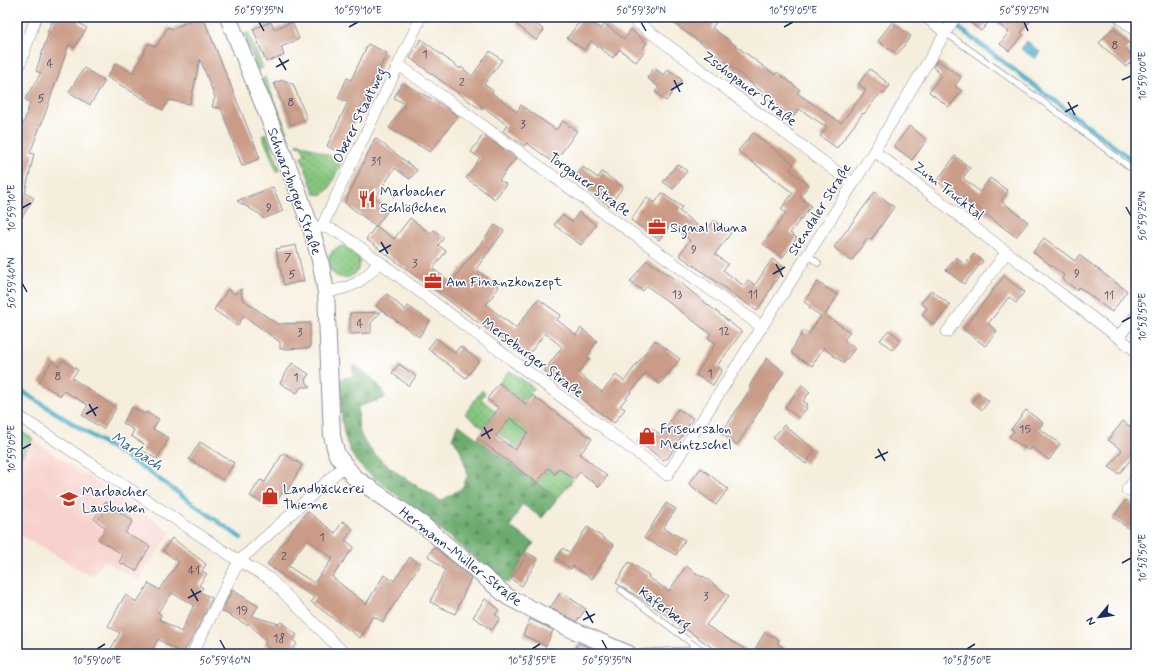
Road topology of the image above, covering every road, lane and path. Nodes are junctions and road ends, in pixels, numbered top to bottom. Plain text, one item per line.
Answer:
1 (36, 17) edge
2 (228, 17) edge
3 (421, 17) edge
4 (630, 17) edge
5 (926, 17) edge
6 (956, 17) edge
7 (1119, 17) edge
8 (1136, 30) edge
9 (946, 33) junction
10 (400, 65) junction
11 (17, 73) edge
12 (874, 151) junction
13 (1136, 172) edge
14 (853, 184) junction
15 (317, 227) junction
16 (1006, 253) junction
17 (808, 255) junction
18 (380, 262) junction
19 (818, 263) dead end
20 (326, 292) junction
21 (1136, 316) edge
22 (762, 328) junction
23 (947, 332) dead end
24 (1118, 337) junction
25 (1136, 351) edge
26 (17, 415) edge
27 (344, 466) junction
28 (667, 475) joint
29 (1136, 478) edge
30 (1127, 490) dead end
31 (239, 561) junction
32 (622, 590) dead end
33 (694, 645) junction
34 (690, 652) edge
35 (627, 653) edge
36 (192, 654) edge
37 (345, 654) edge
38 (710, 654) edge

1 - 11 street
2 - 15 street, Schwarzburger Straße
3 - 10 street, Oberer Stadtweg
4 - 14 street, Zschopauer Straße
5 - 9 street
6 - 9 street, Stendaler Straße
7 - 8 street
9 - 12 street, Stendaler Straße
9 - 13 lane
10 - 15 street, Oberer Stadtweg
10 - 22 street, Torgauer Straße
12 - 14 street, Stendaler Straße
12 - 16 street, Zum Trucktal
14 - 17 street, Stendaler Straße
15 - 18 street, Merseburger Straße
15 - 20 street, Schwarzburger Straße
16 - 23 street
16 - 24 street, Zum Trucktal
17 - 19 lane
17 - 22 street, Stendaler Straße
18 - 20 street
18 - 28 street, Merseburger Straße
20 - 27 street, Schwarzburger Straße
21 - 24 street
22 - 28 street, Stendaler Straße
24 - 25 street, Zum Trucktal
26 - 31 street
27 - 31 street
27 - 35 street, Hermann-Müller-Straße
29 - 30 street
31 - 36 street
31 - 37 street
32 - 33 lane, Käferberg
33 - 34 lane, Käferberg
33 - 38 lane, Käferberg
34 - 35 lane, Käferberg

